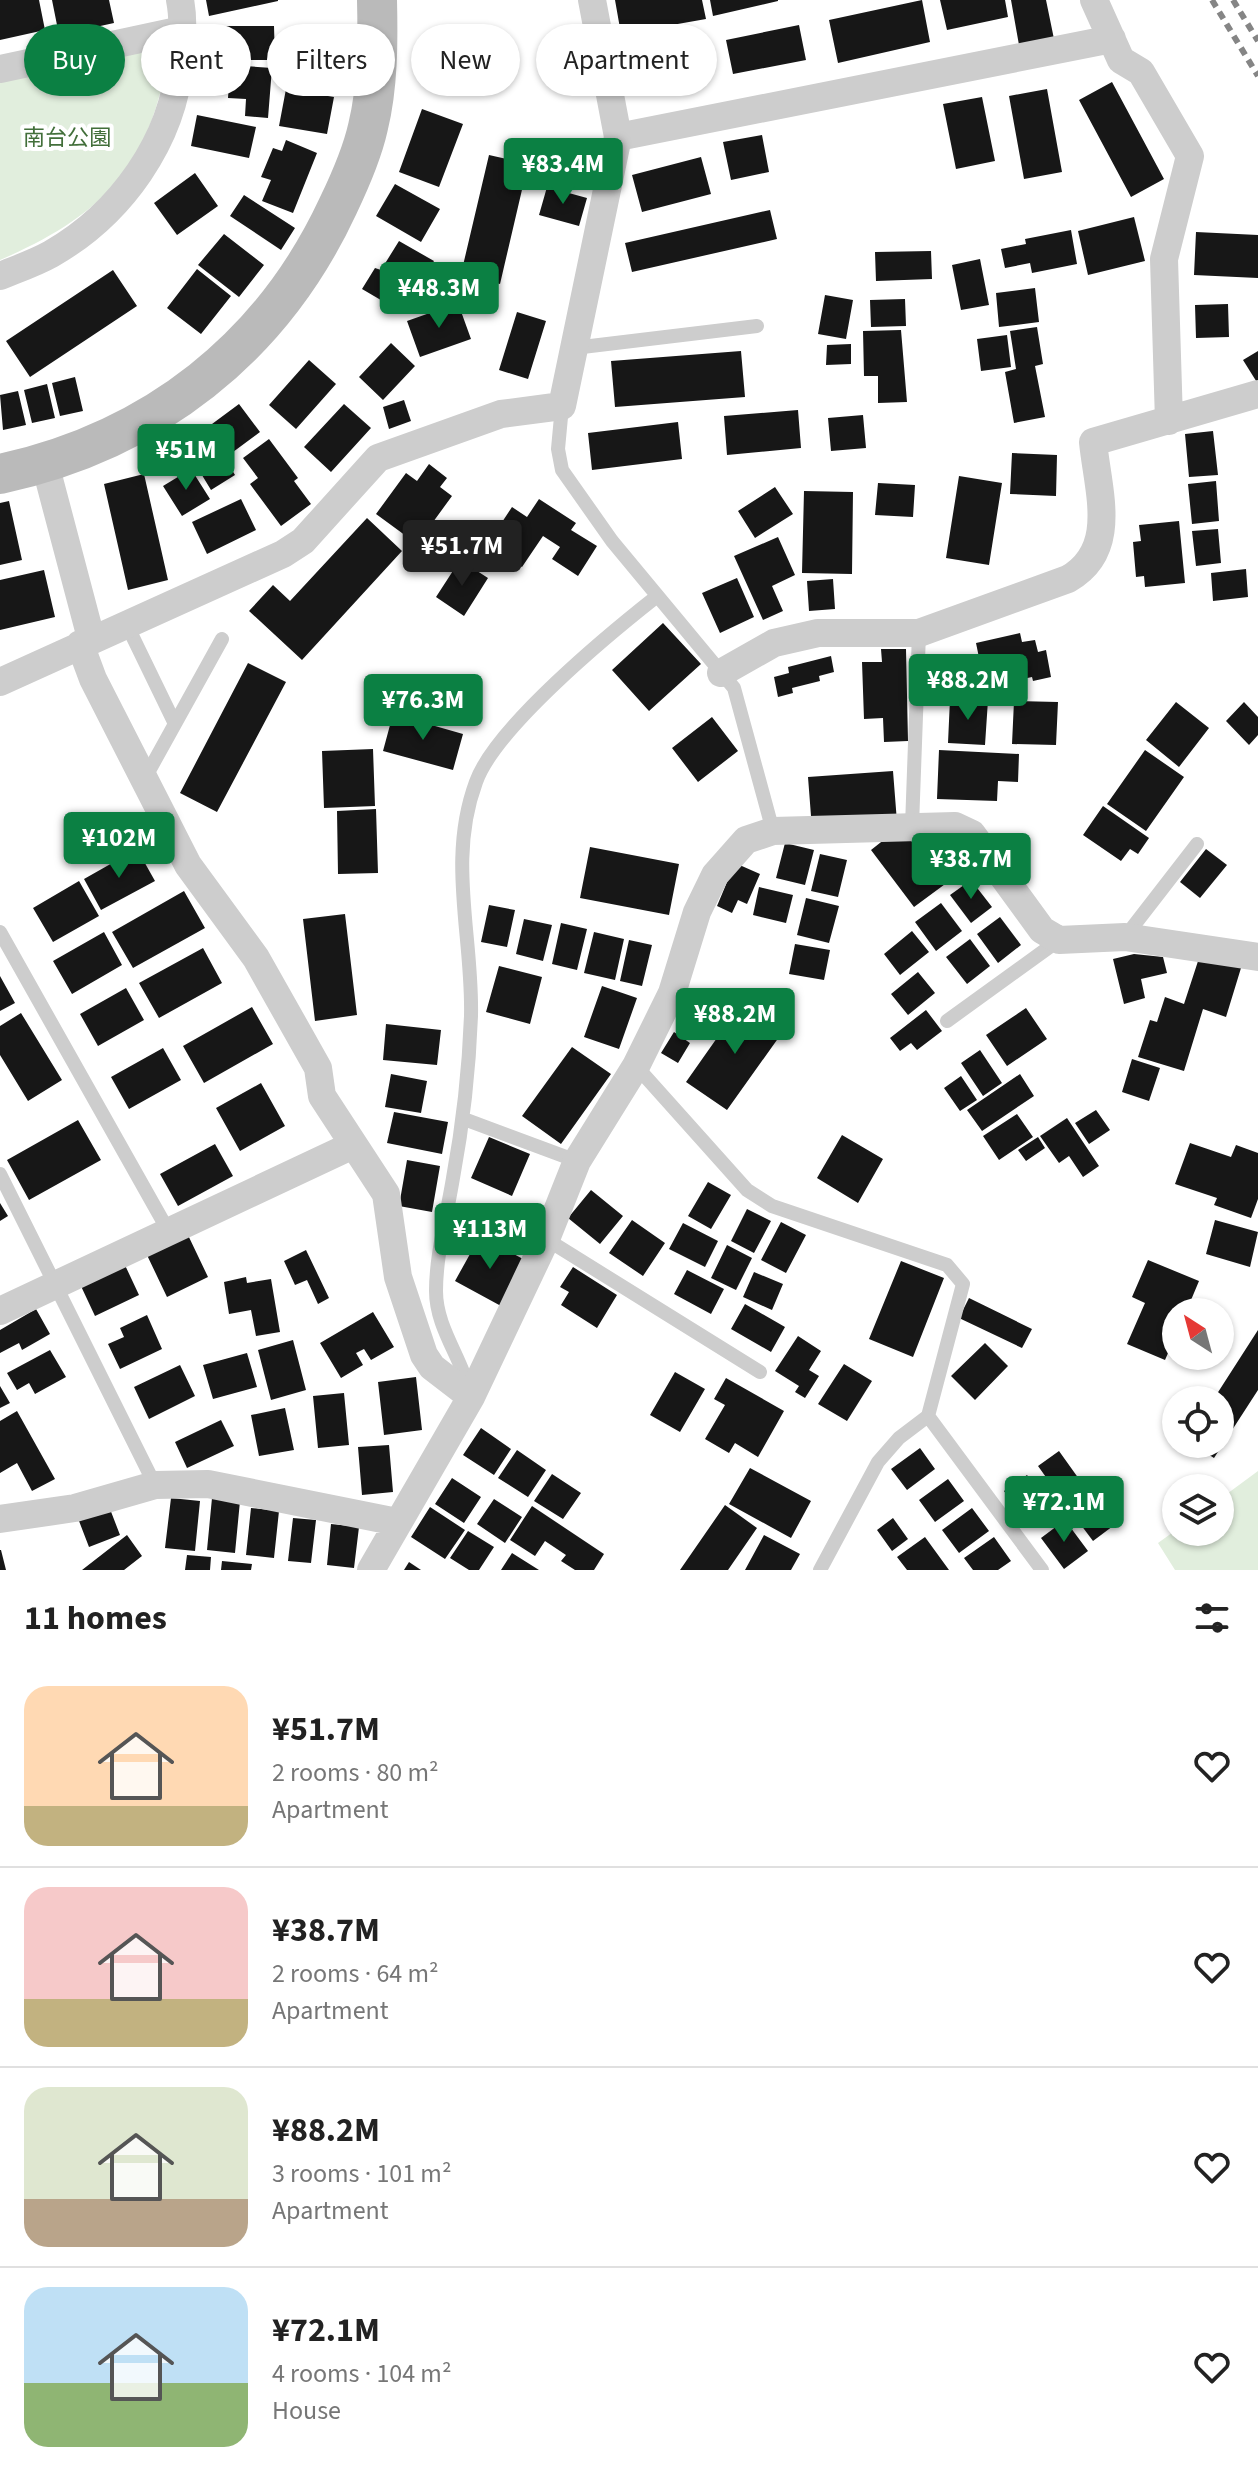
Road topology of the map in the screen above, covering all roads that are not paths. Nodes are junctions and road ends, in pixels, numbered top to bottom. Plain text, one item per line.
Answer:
1 (180, 0) edge
2 (377, 0) edge
3 (592, 0) edge
4 (1094, 0) edge
5 (182, 24) edge
6 (141, 39) edge
7 (1112, 39) junction
8 (0, 69) edge
9 (177, 96) edge
10 (618, 137) junction
11 (0, 276) edge
12 (757, 326) dead end
13 (574, 348) junction
14 (1258, 394) edge
15 (562, 406) junction
16 (1169, 421) junction
17 (45, 464) junction
18 (0, 474) edge
19 (656, 597) junction
20 (126, 623) junction
21 (919, 633) junction
22 (222, 639) dead end
23 (86, 641) junction
24 (721, 673) junction
25 (0, 682) edge
26 (175, 724) junction
27 (145, 778) junction
28 (912, 826) junction
29 (773, 831) junction
30 (1197, 844) dead end
31 (0, 932) edge
32 (1125, 937) junction
33 (1059, 940) junction
34 (1258, 957) edge
35 (947, 1021) dead end
36 (636, 1066) junction
37 (464, 1119) junction
38 (353, 1145) junction
39 (577, 1161) junction
40 (0, 1174) edge
41 (169, 1232) junction
42 (546, 1239) junction
43 (55, 1285) junction
44 (0, 1311) edge
45 (760, 1372) dead end
46 (471, 1397) junction
47 (928, 1416) junction
48 (155, 1485) junction
49 (0, 1519) edge
50 (397, 1522) junction
51 (371, 1570) edge
52 (820, 1570) edge
53 (1042, 1570) edge

1 - 5 street
2 - 17 street
3 - 10 street
4 - 7 street
6 - 8 street
7 - 10 street
7 - 16 street
9 - 11 street
10 - 13 street
12 - 13 lane
13 - 15 street
14 - 16 street
15 - 19 lane
15 - 20 street
16 - 21 street
17 - 18 street
17 - 23 street
19 - 24 lane
19 - 37 lane
20 - 23 street
20 - 26 lane
21 - 24 street
21 - 28 lane
22 - 26 lane
23 - 25 street
23 - 27 street
24 - 29 lane
26 - 27 lane
27 - 38 street
28 - 29 street
28 - 33 street
29 - 36 street
30 - 32 lane
31 - 41 lane
32 - 33 street
32 - 34 street
33 - 35 lane
36 - 39 street
36 - 47 lane
37 - 39 lane
37 - 46 lane
38 - 41 street
38 - 46 street
39 - 42 street
40 - 43 lane
41 - 43 street
42 - 45 lane
42 - 46 street
43 - 44 street
43 - 48 lane
46 - 50 street
47 - 52 lane
47 - 53 lane
48 - 49 street
48 - 50 street
50 - 51 street

